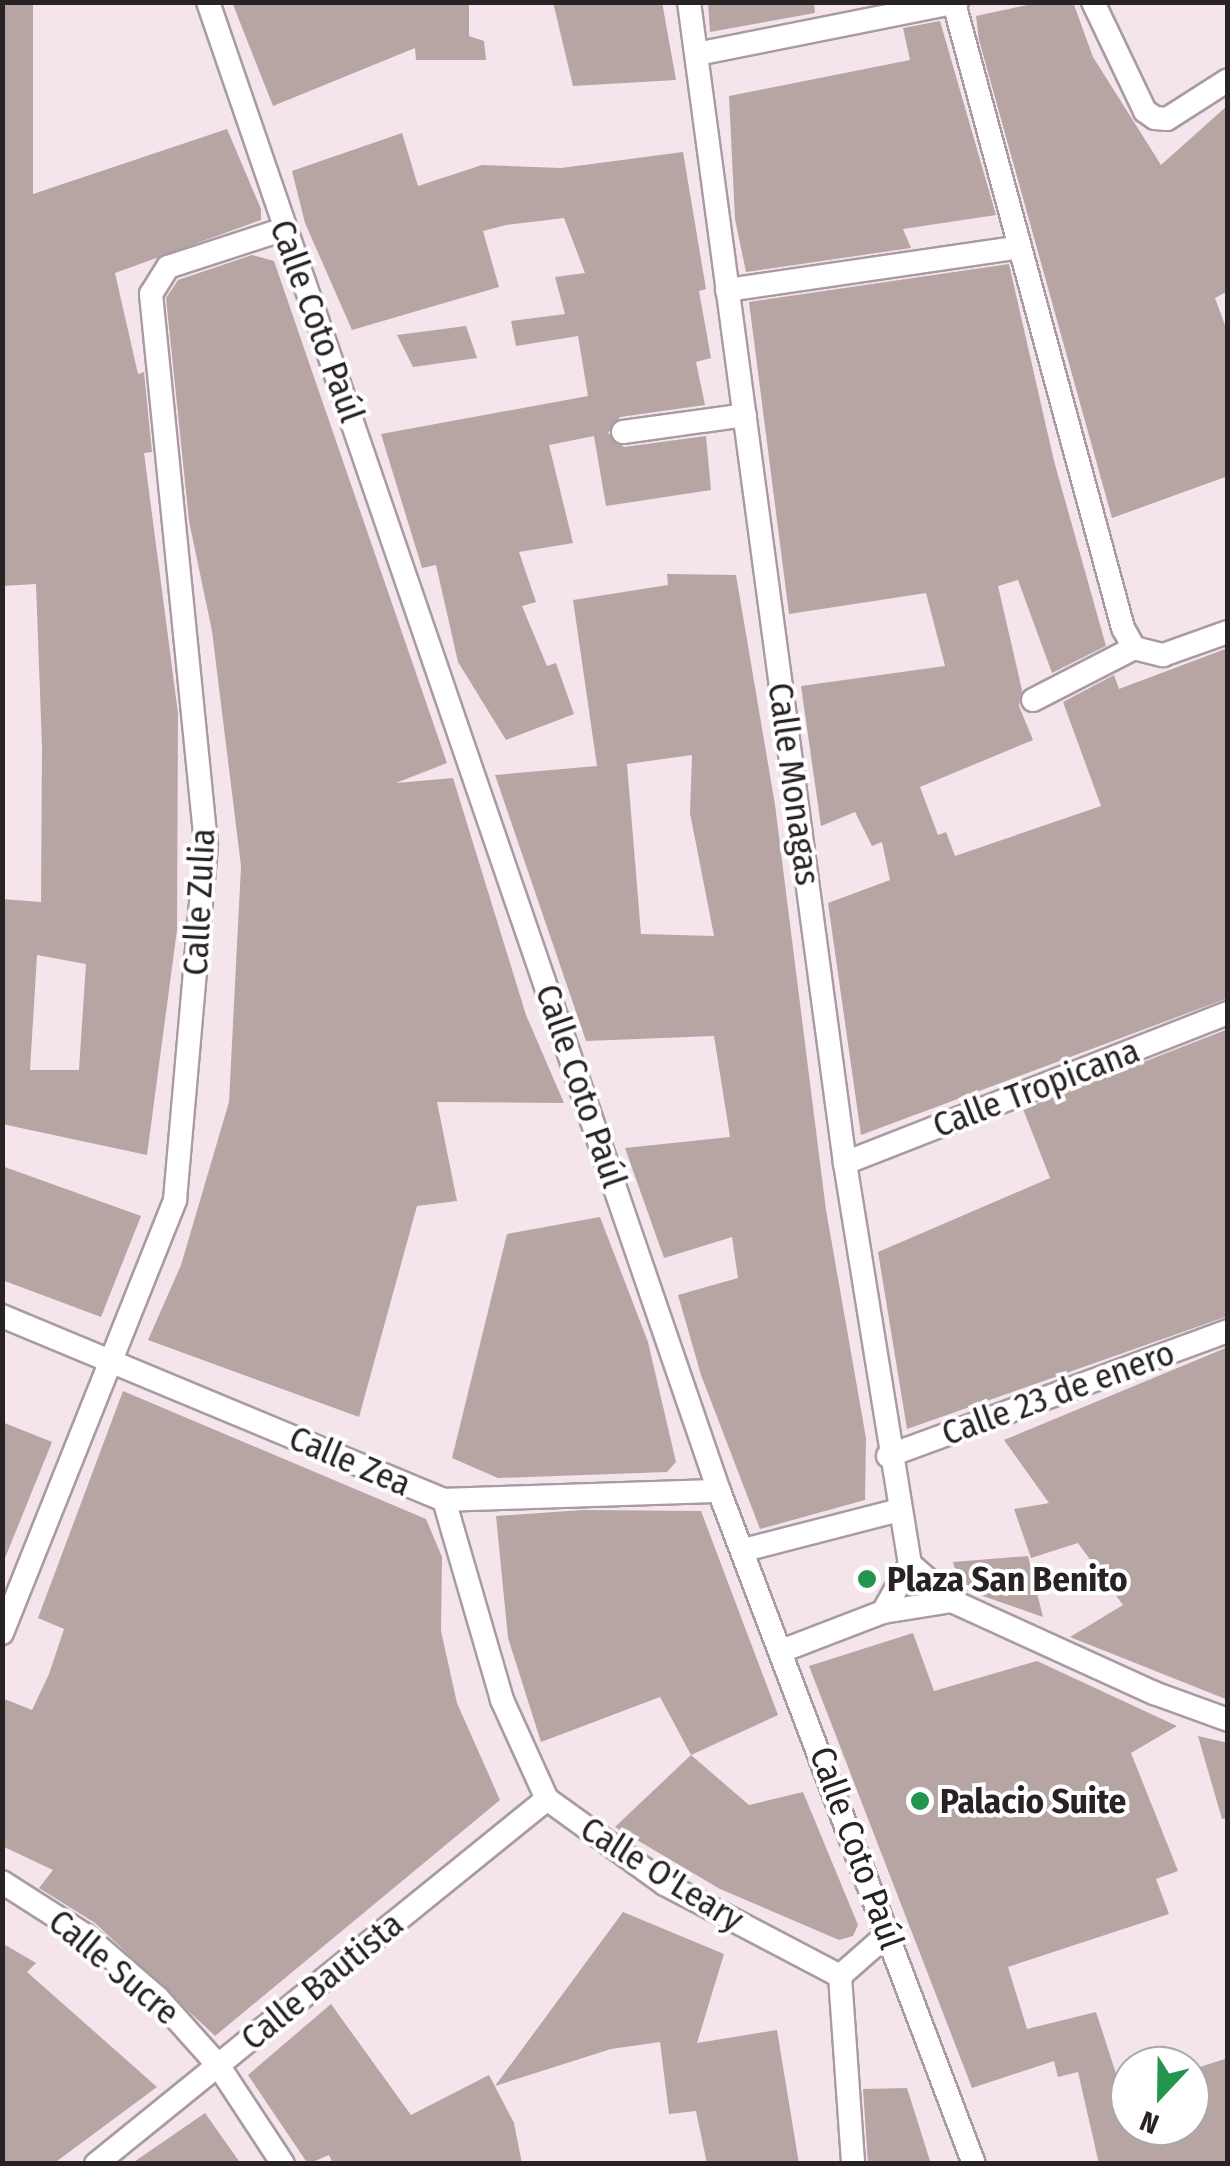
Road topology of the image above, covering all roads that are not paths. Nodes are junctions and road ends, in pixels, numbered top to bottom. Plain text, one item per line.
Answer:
1 (208, 2) edge
2 (689, 2) edge
3 (1093, 2) edge
4 (956, 3) edge
5 (697, 54) junction
6 (1228, 80) edge
7 (284, 228) junction
8 (1020, 247) junction
9 (727, 290) junction
10 (745, 415) junction
11 (623, 432) dead end
12 (1228, 632) edge
13 (1134, 648) junction
14 (1033, 700) dead end
15 (1228, 1013) edge
16 (845, 1163) junction
17 (2, 1316) edge
18 (1228, 1330) edge
19 (112, 1359) junction
20 (888, 1456) junction
21 (719, 1491) junction
22 (444, 1500) junction
23 (900, 1510) junction
24 (744, 1550) junction
25 (910, 1564) junction
26 (952, 1601) junction
27 (883, 1612) junction
28 (2, 1634) edge
29 (784, 1650) junction
30 (1228, 1720) edge
31 (547, 1799) junction
32 (2, 1882) edge
33 (889, 1934) junction
34 (840, 1976) junction
35 (218, 2065) junction
36 (96, 2164) edge
37 (283, 2164) edge
38 (853, 2164) edge
39 (974, 2164) edge

1 - 7 street, Calle Coto Paúl
2 - 5 street, Calle Monagas
3 - 6 street
4 - 5 street
4 - 8 street
5 - 9 street, Calle Monagas
7 - 19 street, Calle Zulia
7 - 21 street, Calle Coto Paúl
8 - 9 street
8 - 13 street
9 - 10 street, Calle Monagas
10 - 11 street
10 - 16 street, Calle Monagas
12 - 13 street
13 - 14 street
15 - 16 street, Calle Tropicana
16 - 20 street, Calle Monagas
17 - 19 street, Calle Zea
18 - 20 street, Calle 23 de enero
19 - 22 street, Calle Zea
19 - 28 street, Calle Zulia
20 - 23 street, Calle Monagas
21 - 22 street, Calle Zea
21 - 24 street, Calle Coto Paúl
22 - 31 street, Calle O'Leary
23 - 24 street
23 - 25 street, Calle Monagas
24 - 29 street, Calle Coto Paúl
25 - 26 street
25 - 27 street
26 - 27 street
26 - 30 street
27 - 29 street
29 - 33 street, Calle Coto Paúl
31 - 34 street, Calle O'Leary
31 - 35 street, Calle Bautista
32 - 35 street, Calle Sucre
33 - 34 street
33 - 39 street, Calle Coto Paúl
34 - 38 street
35 - 36 street, Calle Bautista
35 - 37 street, Calle Sucre

